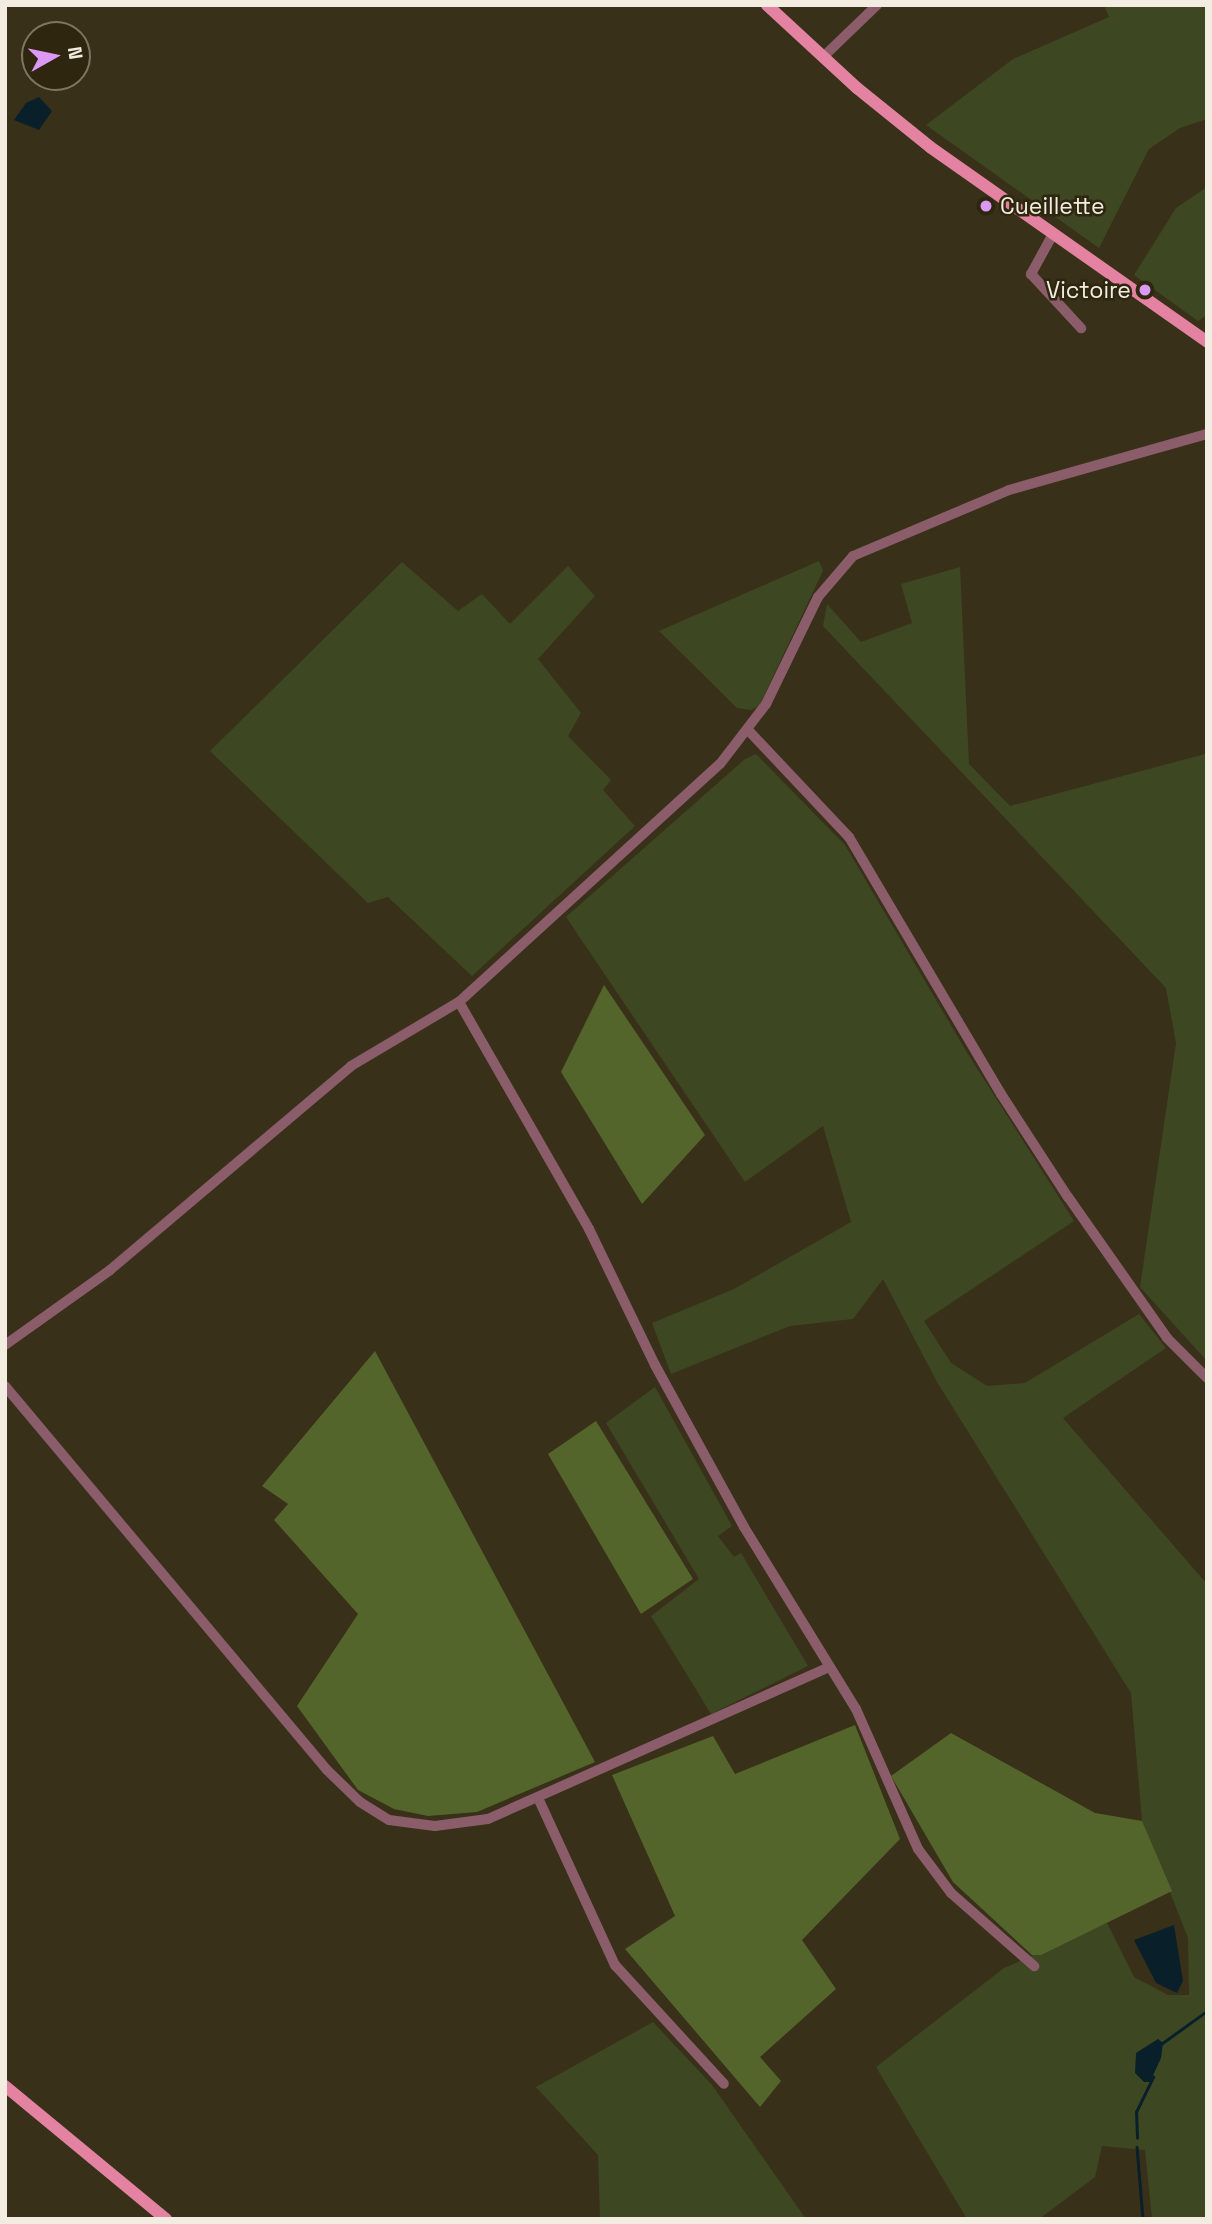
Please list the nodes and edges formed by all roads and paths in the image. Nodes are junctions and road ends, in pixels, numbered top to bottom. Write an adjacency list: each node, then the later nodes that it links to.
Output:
1 (767, 5): 3 (main road)
2 (877, 5): 3 (street)
3 (823, 57): 4 (main road)
4 (1053, 234): 5 (street); 6 (main road)
5 (1081, 328)
6 (1207, 344)
7 (1207, 434): 8 (street)
8 (749, 731): 9 (street); 11 (street)
9 (459, 1002): 10 (street); 13 (street)
10 (5, 1345)
11 (1207, 1378)
12 (5, 1386): 14 (street)
13 (829, 1667): 14 (street); 15 (street)
14 (540, 1800): 16 (street)
15 (1034, 1966)
16 (724, 2084)
17 (5, 2086): 18 (main road)
18 (166, 2219)

